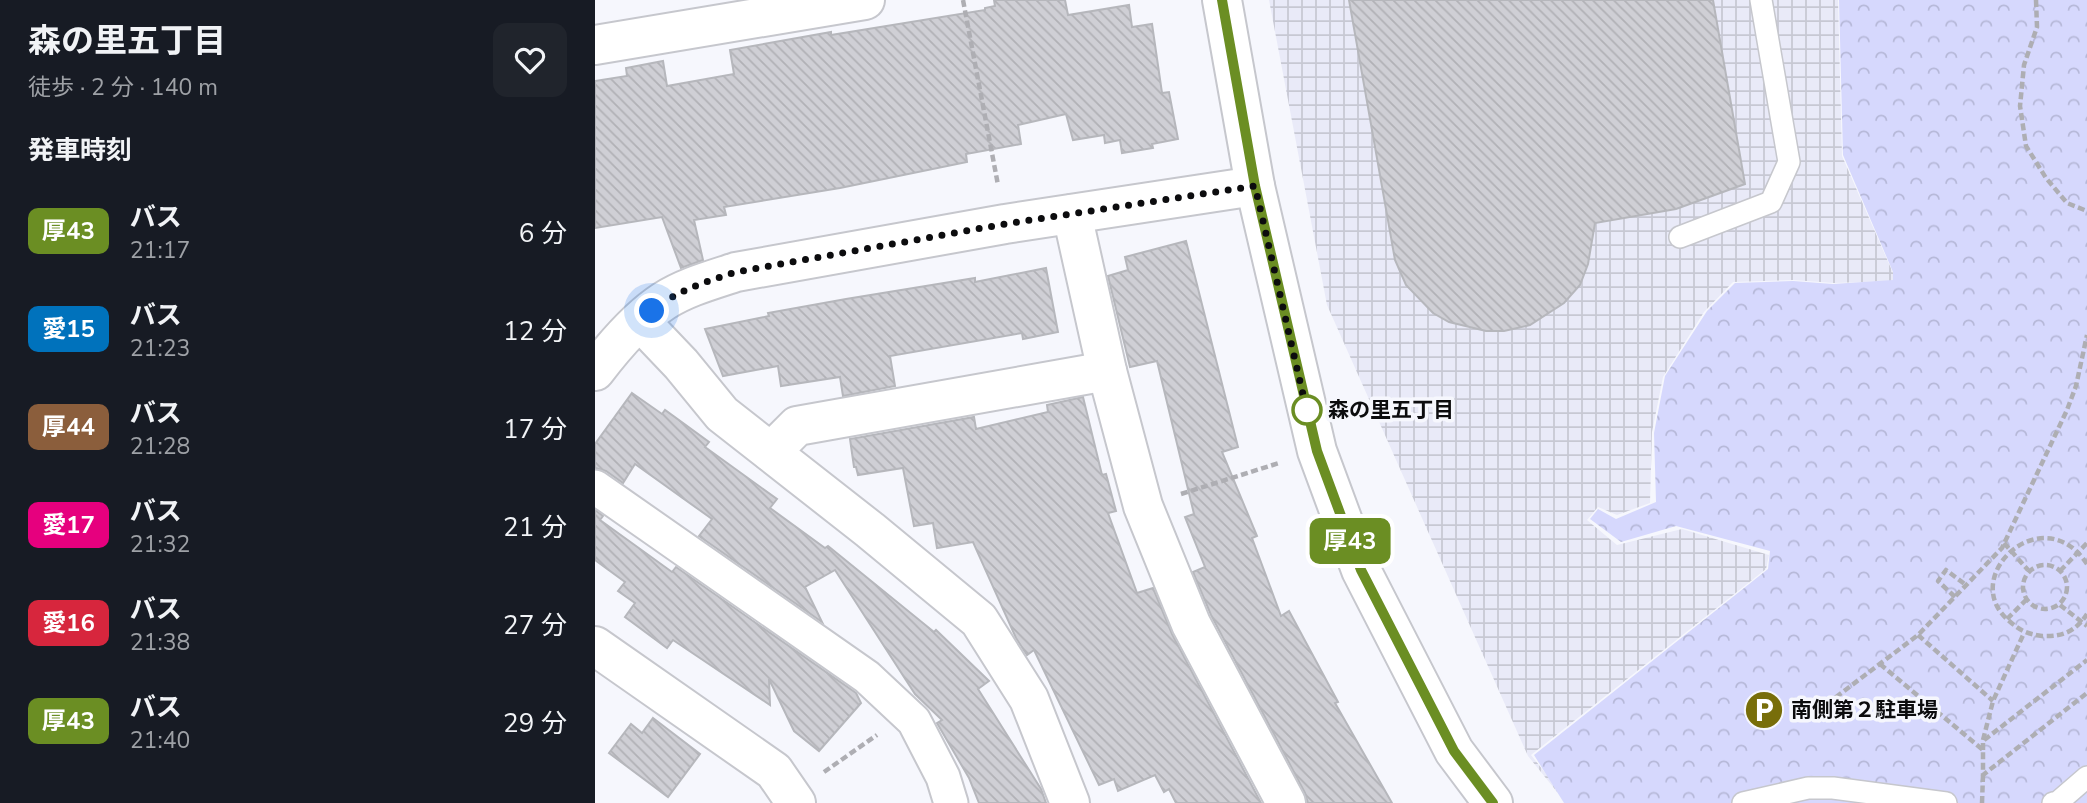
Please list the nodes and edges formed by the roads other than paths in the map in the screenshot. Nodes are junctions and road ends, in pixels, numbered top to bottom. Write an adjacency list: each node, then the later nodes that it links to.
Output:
1 (865, 0): 4 (street)
2 (1222, 0): 5 (street)
3 (1761, 0): 7 (lane)
4 (595, 45)
5 (1255, 186): 6 (street); 19 (street)
6 (1072, 214): 8 (street); 10 (street)
7 (1679, 237)
8 (640, 321): 9 (street); 11 (street)
9 (595, 371)
10 (1107, 371): 11 (street); 18 (street)
11 (771, 452): 17 (street)
12 (595, 487): 16 (street)
13 (595, 646): 15 (street)
14 (2087, 777): 22 (lane)
15 (794, 799)
16 (951, 803)
17 (1070, 803)
18 (1286, 803)
19 (1493, 803)
20 (1742, 803): 21 (lane)
21 (1946, 803)
22 (2053, 803)

